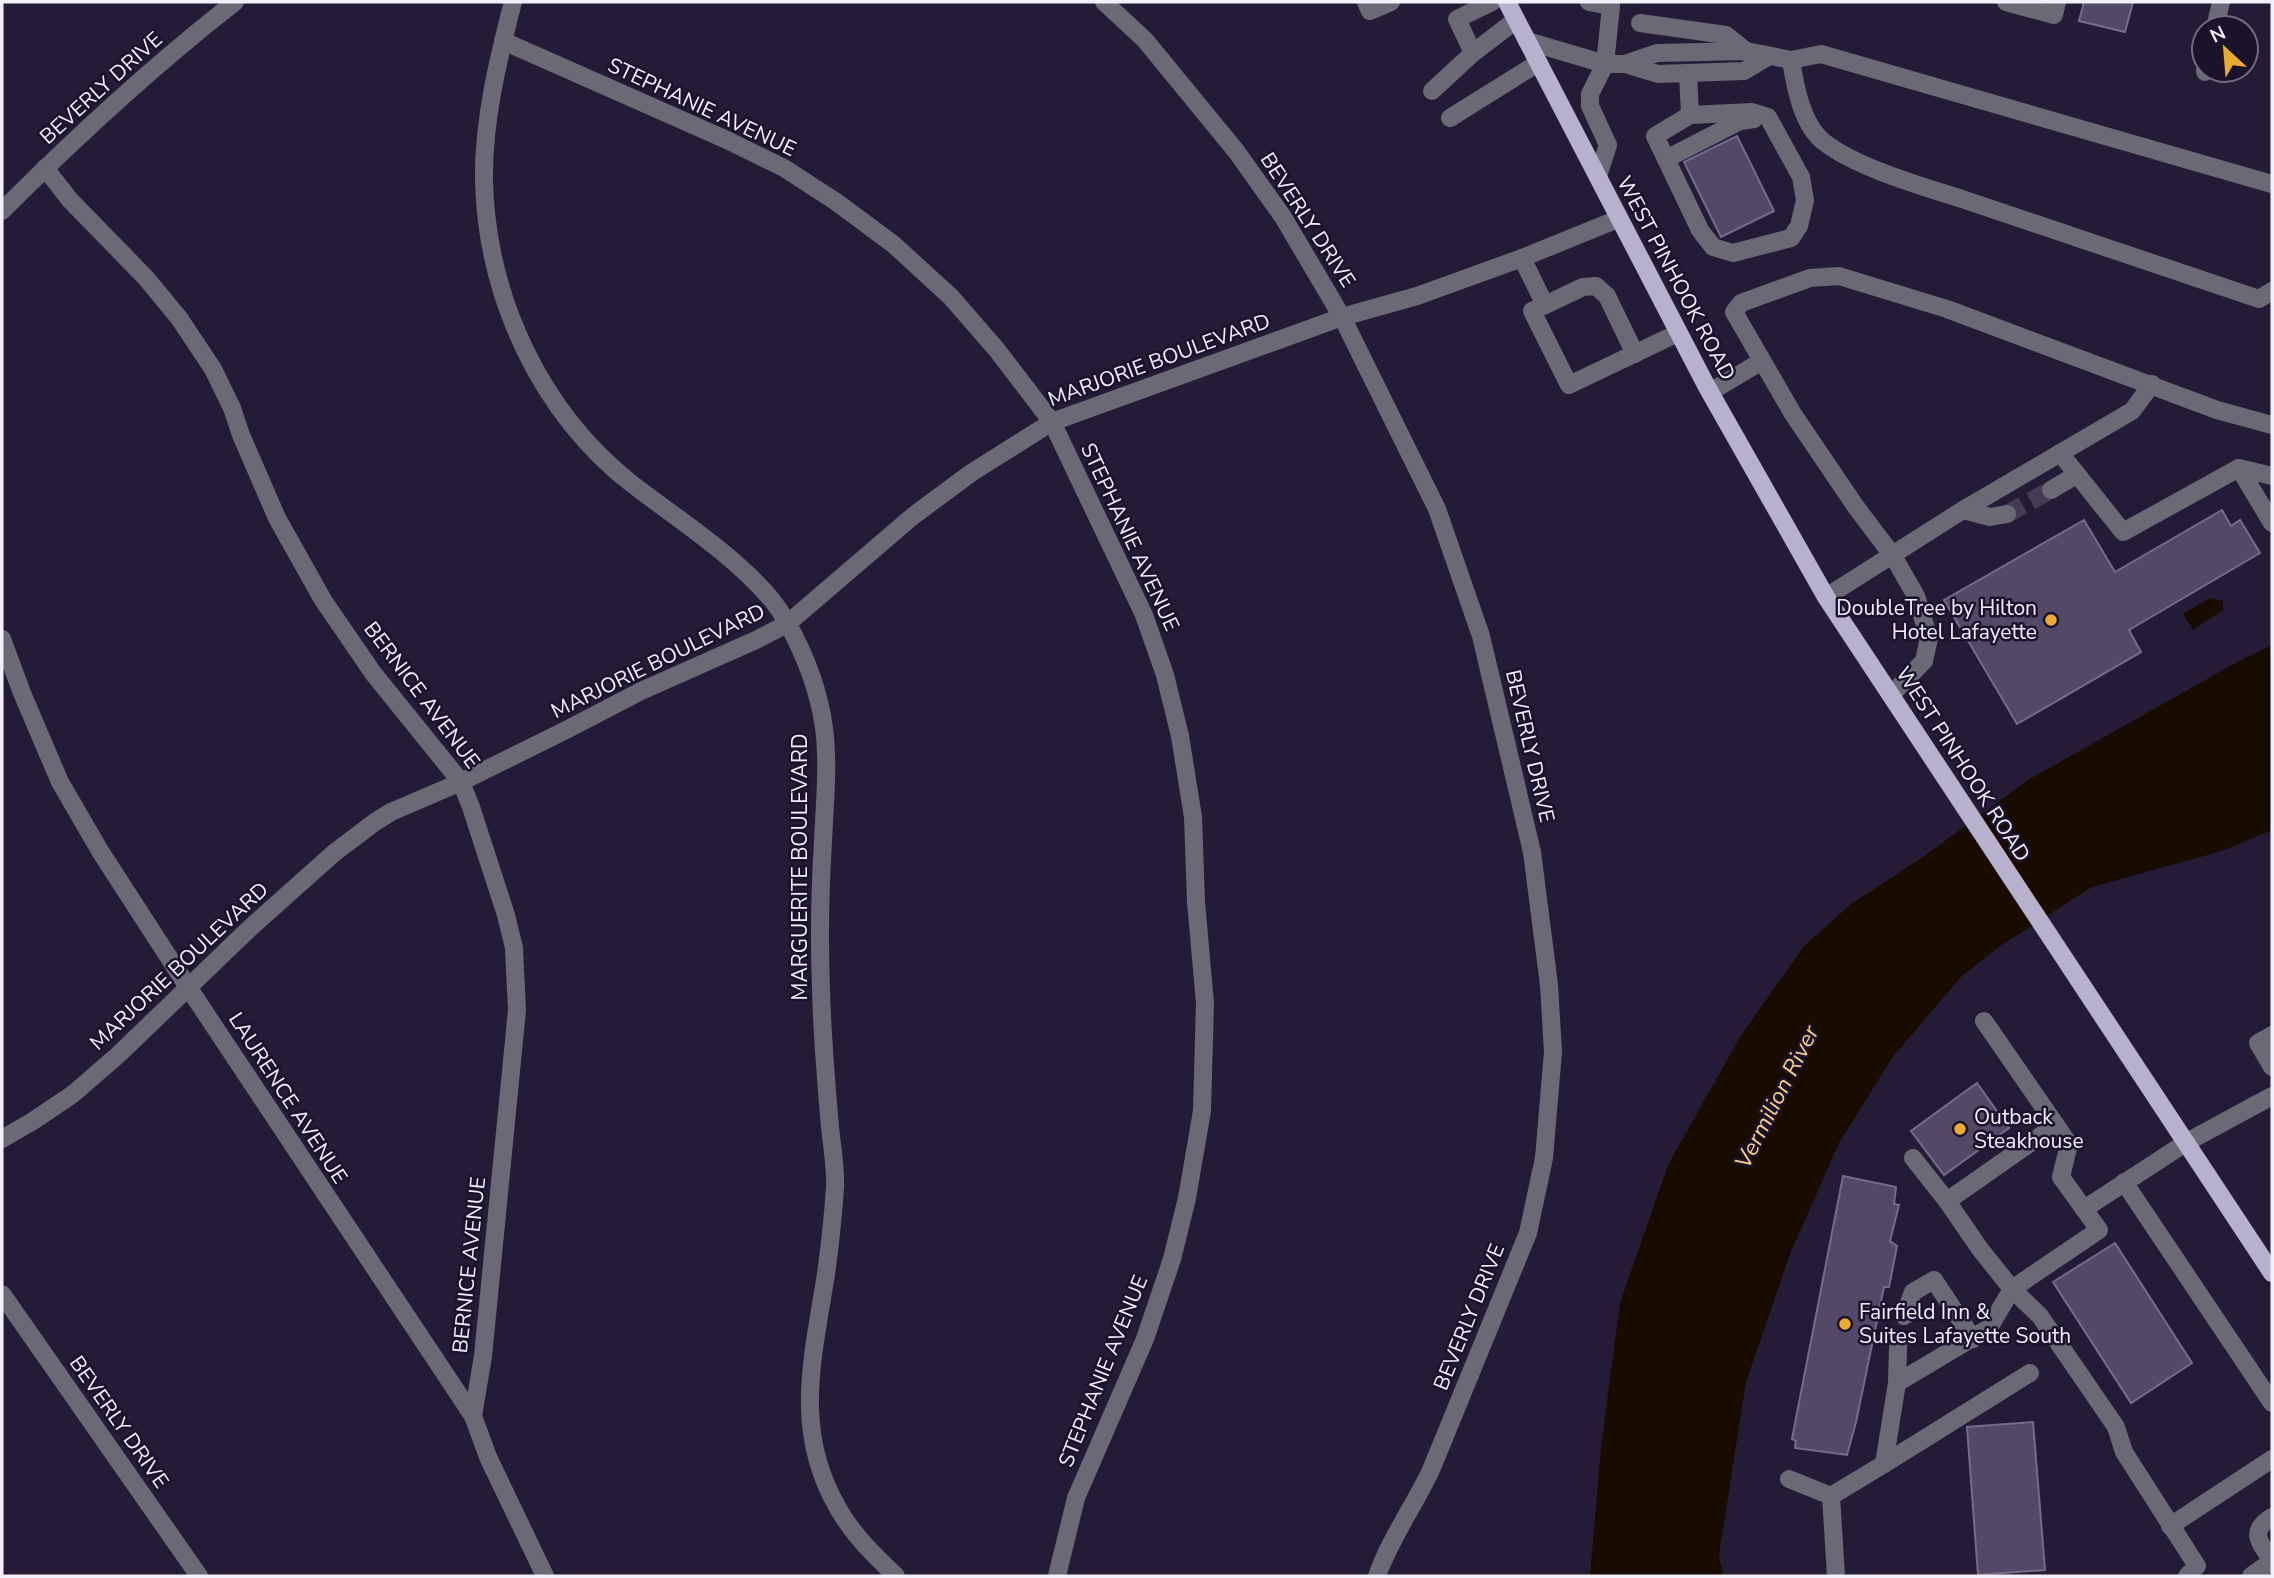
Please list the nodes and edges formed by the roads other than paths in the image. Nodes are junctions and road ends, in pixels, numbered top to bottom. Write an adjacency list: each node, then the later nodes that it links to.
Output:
1 (235, 2): 28 (street, BEVERLY DRIVE)
2 (513, 2): 13 (street, MARGUERITE BOULEVARD)
3 (1104, 2): 36 (street, BEVERLY DRIVE)
4 (1366, 2): 5 (street)
5 (1391, 2)
6 (1492, 2): 16 (street)
7 (1507, 2): 11 (main road, WEST PINHOOK ROAD)
8 (1590, 2): 20 (street)
9 (2057, 2): 10 (street)
10 (2016, 3)
11 (1516, 20): 14 (main road, WEST PINHOOK ROAD); 16 (street)
12 (1640, 23): 15 (street)
13 (503, 41): 42 (street, STEPHANIE AVENUE); 54 (street, MARGUERITE BOULEVARD)
14 (1527, 41): 19 (main road, WEST PINHOOK ROAD); 20 (street)
15 (1746, 51): 17 (street); 21 (street)
16 (1473, 52): 23 (street)
17 (1769, 56): 18 (street); 22 (street)
18 (1791, 60): 30 (street); 34 (street)
19 (1538, 63): 26 (street); 29 (main road, WEST PINHOOK ROAD)
20 (1605, 64): 21 (street); 29 (street)
21 (1625, 64): 22 (street)
22 (1688, 73): 24 (street)
23 (1432, 91)
24 (1690, 116): 25 (street); 27 (street)
25 (1768, 117): 27 (street); 27 (street)
26 (1450, 118)
27 (1666, 159)
28 (45, 168): 31 (street, BEVERLY DRIVE); 57 (street, BERNICE AVENUE)
29 (1598, 176): 32 (main road, WEST PINHOOK ROAD)
30 (2272, 184)
31 (2, 211)
32 (1618, 219): 33 (street, MARJORIE BOULEVARD); 37 (main road, WEST PINHOOK ROAD)
33 (1522, 258): 35 (street); 36 (street, MARJORIE BOULEVARD)
34 (2272, 291)
35 (1545, 305): 38 (street); 38 (street)
36 (1342, 317): 42 (street, MARJORIE BOULEVARD); 92 (street, BEVERLY DRIVE)
37 (1678, 333): 38 (street); 41 (main road, WEST PINHOOK ROAD)
38 (1635, 355)
39 (1762, 361): 40 (street); 41 (street); 52 (street)
40 (2152, 384): 43 (street); 44 (street)
41 (1710, 392): 53 (main road, WEST PINHOOK ROAD)
42 (1052, 422): 54 (street, MARJORIE BOULEVARD); 91 (street, STEPHANIE AVENUE)
43 (2272, 425)
44 (2060, 453): 46 (street); 49 (street)
45 (2239, 468): 46 (street); 47 (street); 51 (street)
46 (2076, 475): 48 (street)
47 (2272, 476)
48 (2051, 489)
49 (1964, 510): 50 (street); 52 (street)
50 (2007, 514)
51 (2272, 523)
52 (1893, 556): 53 (street); 56 (street)
53 (1826, 597): 56 (main road, WEST PINHOOK ROAD)
54 (787, 624): 57 (street, MARJORIE BOULEVARD); 90 (street, MARGUERITE BOULEVARD)
55 (2, 639): 58 (street, LAURENCE AVENUE)
56 (1891, 695): 65 (main road, WEST PINHOOK ROAD)
57 (461, 782): 58 (street, MARJORIE BOULEVARD); 79 (street, BERNICE AVENUE)
58 (188, 988): 64 (street, MARJORIE BOULEVARD); 79 (street, LAURENCE AVENUE)
59 (1984, 1021): 63 (street)
60 (2272, 1035): 61 (street)
61 (2272, 1068)
62 (2272, 1096): 65 (street)
63 (2056, 1125): 68 (street); 69 (street)
64 (2, 1139)
65 (2187, 1142): 67 (street); 70 (main road, WEST PINHOOK ROAD)
66 (1913, 1158): 68 (street)
67 (2124, 1182): 69 (street); 78 (street)
68 (1947, 1202): 71 (street)
69 (2084, 1209): 71 (street)
70 (2272, 1273)
71 (2012, 1289): 74 (street); 85 (street)
72 (2, 1294): 88 (street, BEVERLY DRIVE)
73 (1904, 1317): 74 (street)
74 (1973, 1339): 77 (street)
75 (1898, 1348): 77 (street)
76 (2030, 1373): 81 (street)
77 (1896, 1383): 81 (street)
78 (2272, 1403)
79 (473, 1416): 89 (street, LAURENCE AVENUE)
80 (2272, 1459): 85 (street)
81 (1884, 1464): 83 (street)
82 (1789, 1479): 83 (street)
83 (1831, 1496): 93 (street)
84 (2272, 1517): 86 (street)
85 (2170, 1525): 87 (street)
86 (2272, 1561): 94 (street)
87 (2198, 1573)
88 (199, 1576)
89 (545, 1576)
90 (896, 1576)
91 (1057, 1576)
92 (1377, 1576)
93 (1836, 1576)
94 (2251, 1576)

